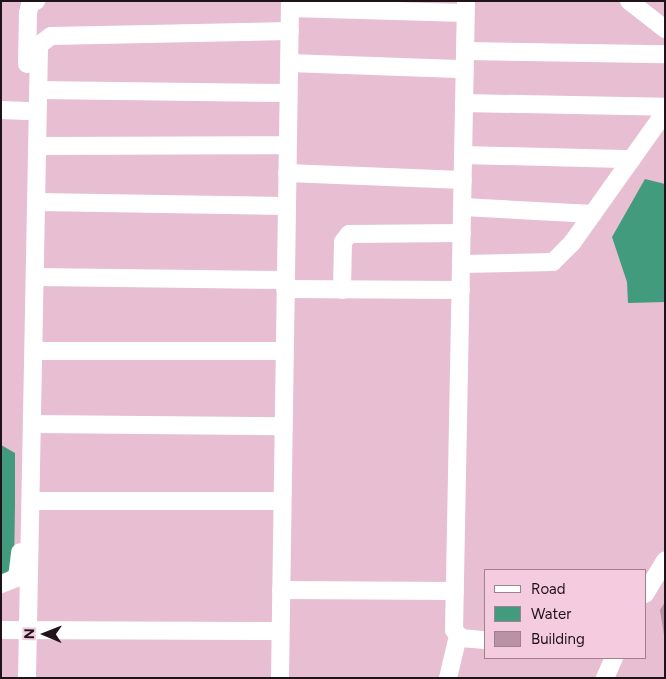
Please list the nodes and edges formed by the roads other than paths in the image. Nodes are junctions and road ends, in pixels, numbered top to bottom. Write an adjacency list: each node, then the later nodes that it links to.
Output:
1 (36, 1): 15 (street)
2 (629, 1): 5 (street)
3 (290, 5): 4 (street); 6 (street)
4 (465, 7): 8 (street)
5 (665, 29)
6 (290, 31): 9 (street); 10 (street)
7 (665, 54): 8 (street)
8 (465, 60): 9 (street); 12 (street)
9 (289, 64): 11 (street)
10 (38, 90): 11 (street); 18 (street)
11 (288, 93): 17 (street)
12 (464, 104): 13 (street); 19 (street)
13 (665, 106)
14 (1, 110): 15 (street)
15 (27, 110): 40 (street)
16 (665, 112): 20 (street)
17 (287, 145): 18 (street); 21 (street)
18 (38, 146): 23 (street)
19 (464, 155): 20 (street); 22 (street)
20 (632, 159): 26 (street)
21 (287, 172): 22 (street); 24 (street)
22 (463, 180): 25 (street)
23 (37, 202): 24 (street); 29 (street)
24 (286, 206): 30 (street)
25 (463, 207): 26 (street); 27 (street)
26 (593, 214): 28 (street)
27 (462, 233): 28 (street); 31 (street)
28 (462, 264): 32 (street)
29 (36, 277): 30 (street); 33 (street)
30 (285, 285): 31 (street); 34 (street)
31 (342, 290): 32 (street)
32 (461, 290): 42 (street)
33 (34, 351): 34 (street); 35 (street)
34 (284, 351): 36 (street)
35 (33, 424): 36 (street); 37 (street)
36 (282, 426): 38 (street)
37 (32, 501): 38 (street); 44 (street)
38 (281, 501): 41 (street)
39 (665, 561): 43 (street)
40 (1, 584)
41 (281, 590): 42 (street); 46 (street)
42 (455, 591): 47 (street)
43 (646, 592)
44 (29, 629): 45 (street); 46 (street); 50 (street)
45 (1, 630)
46 (280, 631): 51 (street)
47 (458, 636): 48 (street); 52 (street)
48 (483, 640)
49 (614, 659): 53 (street)
50 (27, 678)
51 (280, 678)
52 (448, 678)
53 (605, 678)

